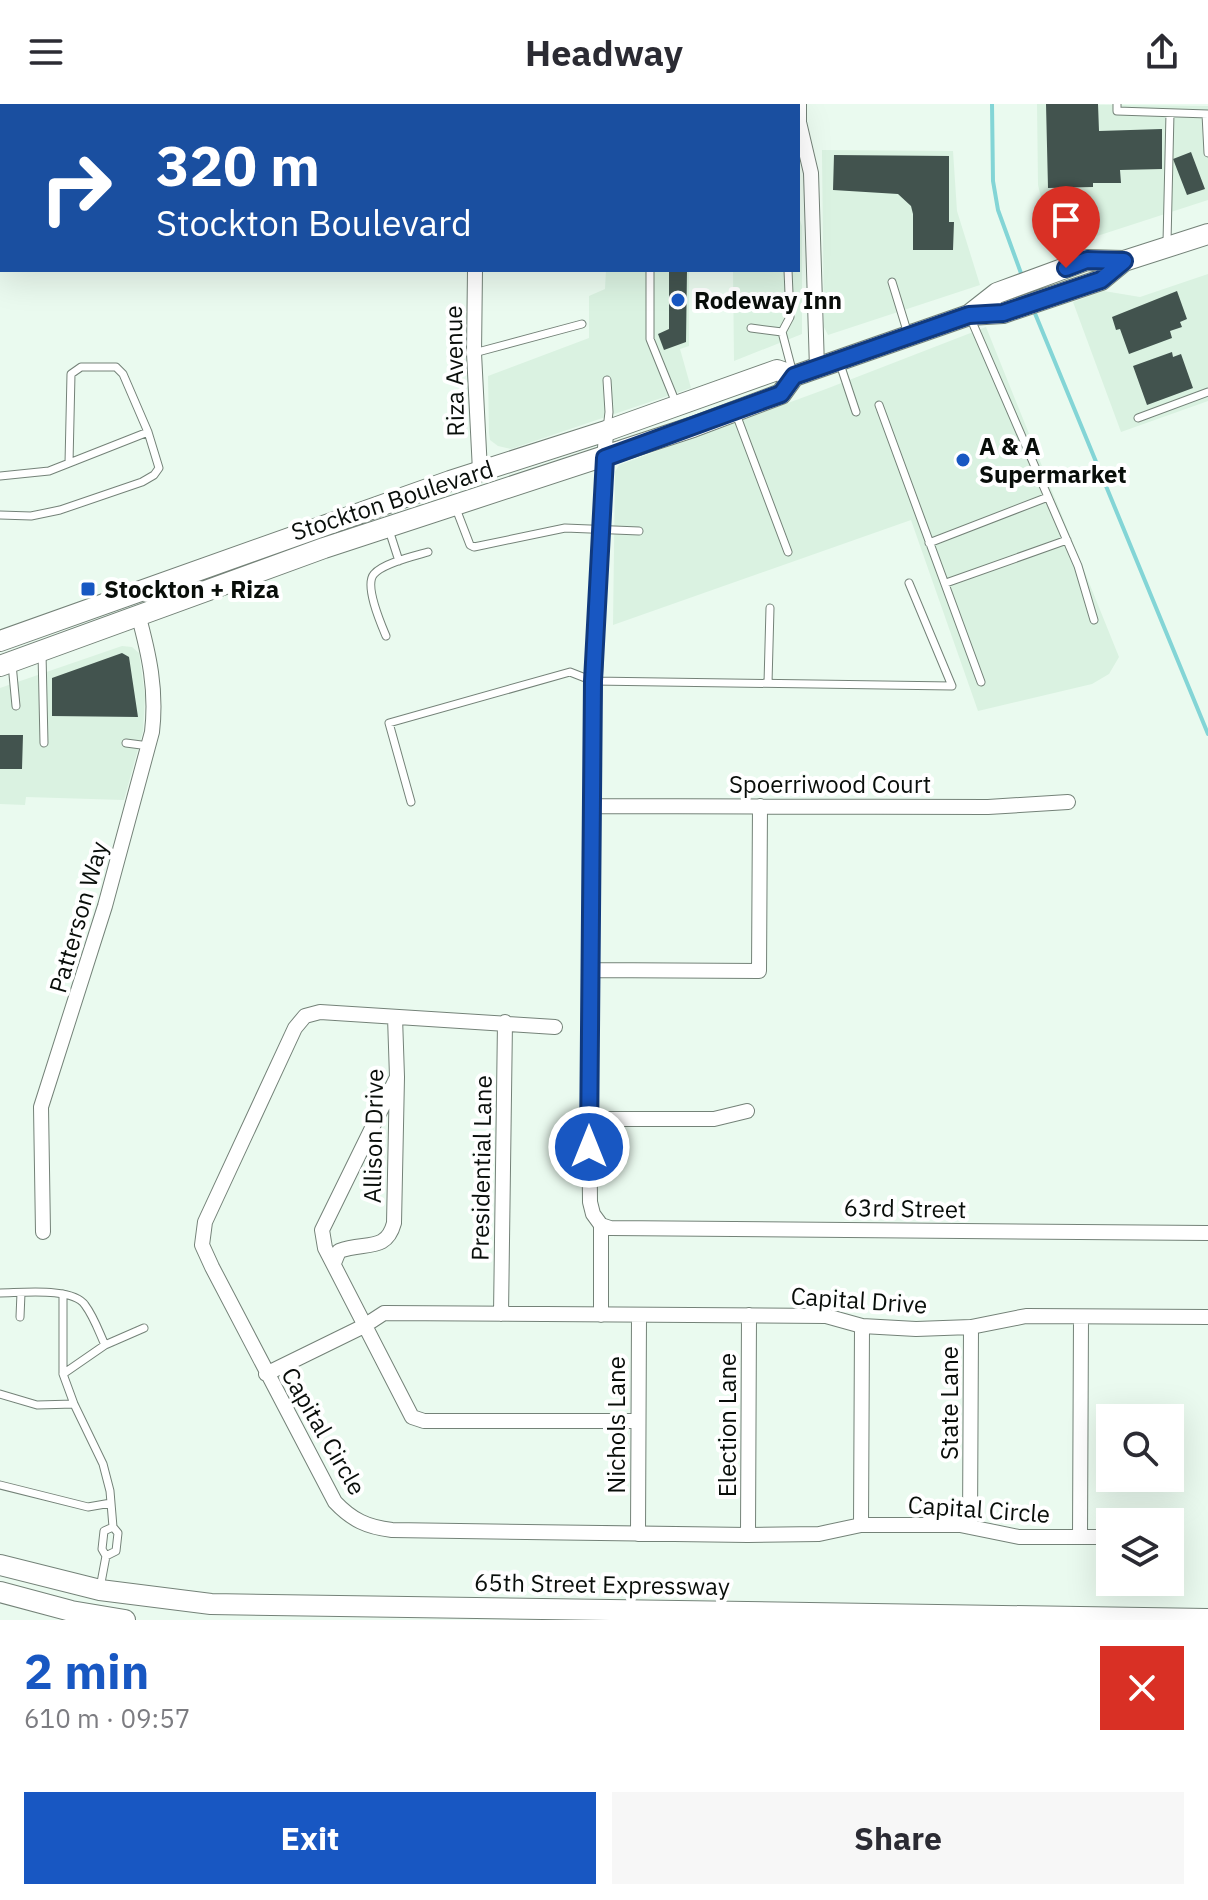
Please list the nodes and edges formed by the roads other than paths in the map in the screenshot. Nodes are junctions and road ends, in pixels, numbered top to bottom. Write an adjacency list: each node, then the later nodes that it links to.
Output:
1 (1117, 104): 2 (lane)
2 (1170, 113): 3 (lane); 7 (lane)
3 (1207, 114): 5 (lane)
4 (800, 130): 21 (street)
5 (1208, 153)
6 (1208, 234): 7 (main road, Stockton Boulevard)
7 (1167, 246): 8 (main road, Stockton Boulevard)
8 (1124, 261): 13 (main road, Stockton Boulevard); 13 (main road, Stockton Boulevard)
9 (475, 272): 19 (street, Riza Avenue)
10 (650, 272): 25 (lane)
11 (788, 272): 17 (lane)
12 (892, 282): 18 (lane)
13 (1000, 303): 14 (main road, Stockton Boulevard)
14 (969, 315): 18 (main road, Stockton Boulevard); 37 (lane)
15 (582, 324): 19 (lane)
16 (751, 328): 17 (lane)
17 (782, 332): 22 (lane)
18 (909, 336): 20 (main road, Stockton Boulevard)
19 (474, 353): 34 (street, Riza Avenue)
20 (839, 361): 21 (main road, Stockton Boulevard); 28 (lane)
21 (817, 368): 22 (main road, Stockton Boulevard)
22 (794, 376): 25 (main road, Stockton Boulevard); 27 (main road, Stockton Boulevard)
23 (607, 380): 30 (lane)
24 (1208, 392): 29 (lane)
25 (677, 405): 30 (main road, Stockton Boulevard)
26 (879, 405): 44 (lane)
27 (735, 412): 32 (main road, Stockton Boulevard); 46 (lane)
28 (856, 412)
29 (1138, 418)
30 (606, 431): 32 (street); 34 (main road, Stockton Boulevard)
31 (148, 432): 33 (lane); 33 (lane); 39 (lane)
32 (605, 458): 36 (main road, Stockton Boulevard); 41 (street)
33 (69, 463): 35 (lane)
34 (480, 471): 36 (main road); 47 (main road, Stockton Boulevard)
35 (0, 476)
36 (490, 494): 38 (main road, Stockton Boulevard)
37 (1048, 497): 43 (lane); 44 (lane)
38 (455, 506): 40 (main road, Stockton Boulevard); 41 (lane)
39 (0, 515)
40 (388, 528): 48 (lane); 52 (main road, Stockton Boulevard)
41 (602, 531): 42 (lane); 58 (street)
42 (639, 531)
43 (1067, 540): 50 (lane); 53 (lane)
44 (929, 543): 50 (lane)
45 (428, 552): 48 (lane)
46 (788, 552)
47 (248, 555): 52 (main road); 55 (main road, Stockton Boulevard)
48 (399, 561): 54 (lane)
49 (909, 583): 60 (lane)
50 (946, 583): 59 (lane)
51 (770, 608): 60 (lane)
52 (138, 614): 56 (main road, Stockton Boulevard); 64 (street, Patterson Way)
53 (1094, 620)
54 (386, 636)
55 (0, 641)
56 (42, 651): 57 (main road, Stockton Boulevard); 62 (lane)
57 (6, 664): 61 (lane)
58 (593, 681): 60 (lane); 65 (lane); 67 (street)
59 (981, 682)
60 (768, 683)
61 (16, 706)
62 (44, 743)
63 (126, 743): 64 (lane)
64 (149, 746): 77 (street, Patterson Way)
65 (411, 802)
66 (1068, 802): 68 (street, Spoerriwood Court)
67 (592, 806): 68 (street, Spoerriwood Court); 69 (street)
68 (760, 806): 69 (street)
69 (590, 970): 75 (street)
70 (395, 1017): 71 (street, Capital Circle); 73 (street, Allison Drive); 96 (street, Capital Circle)
71 (505, 1022): 72 (street, Capital Circle); 83 (street, Presidential Lane)
72 (555, 1027)
73 (397, 1077): 79 (street); 79 (street, Allison Drive)
74 (747, 1111): 75 (street)
75 (589, 1119): 76 (street)
76 (601, 1225): 78 (street, 63rd Street); 84 (street)
77 (43, 1232)
78 (1208, 1233)
79 (334, 1263): 90 (street)
80 (0, 1293): 81 (lane)
81 (21, 1293): 82 (lane); 87 (lane)
82 (63, 1294): 94 (lane); 95 (lane)
83 (501, 1314): 84 (street, Capital Drive); 90 (street, Capital Drive)
84 (601, 1315): 86 (street, Capital Drive)
85 (749, 1315): 86 (street, Capital Drive); 91 (street, Capital Drive); 106 (street, Election Lane)
86 (639, 1316): 99 (street, Nichols Lane)
87 (20, 1317)
88 (1081, 1317): 89 (street, Capital Drive); 92 (street, Capital Drive); 107 (street, Capital Circle)
89 (1208, 1317)
90 (364, 1326): 96 (street, Capital Drive); 99 (street)
91 (862, 1326): 92 (street, Capital Drive); 102 (street)
92 (971, 1327): 104 (street, State Lane)
93 (144, 1328): 94 (lane)
94 (105, 1345): 95 (lane)
95 (63, 1374): 98 (lane)
96 (266, 1374): 105 (street, Capital Circle)
97 (0, 1394): 98 (lane)
98 (74, 1404): 101 (lane)
99 (638, 1421): 105 (street, Nichols Lane)
100 (0, 1485): 101 (lane)
101 (111, 1503): 103 (lane)
102 (861, 1525): 104 (street, Capital Circle); 106 (street, Capital Circle)
103 (113, 1527): 109 (lane); 109 (lane)
104 (970, 1527): 107 (street, Capital Circle)
105 (638, 1534): 106 (street, Capital Circle)
106 (748, 1535)
107 (1080, 1537): 108 (street, Capital Circle)
108 (1096, 1537)
109 (106, 1556): 111 (lane)
110 (0, 1565): 111 (main road, 65th Street Expressway)
111 (100, 1590): 113 (main road, 65th Street Expressway)
112 (0, 1592): 114 (main road)
113 (1208, 1619)
114 (125, 1620)

